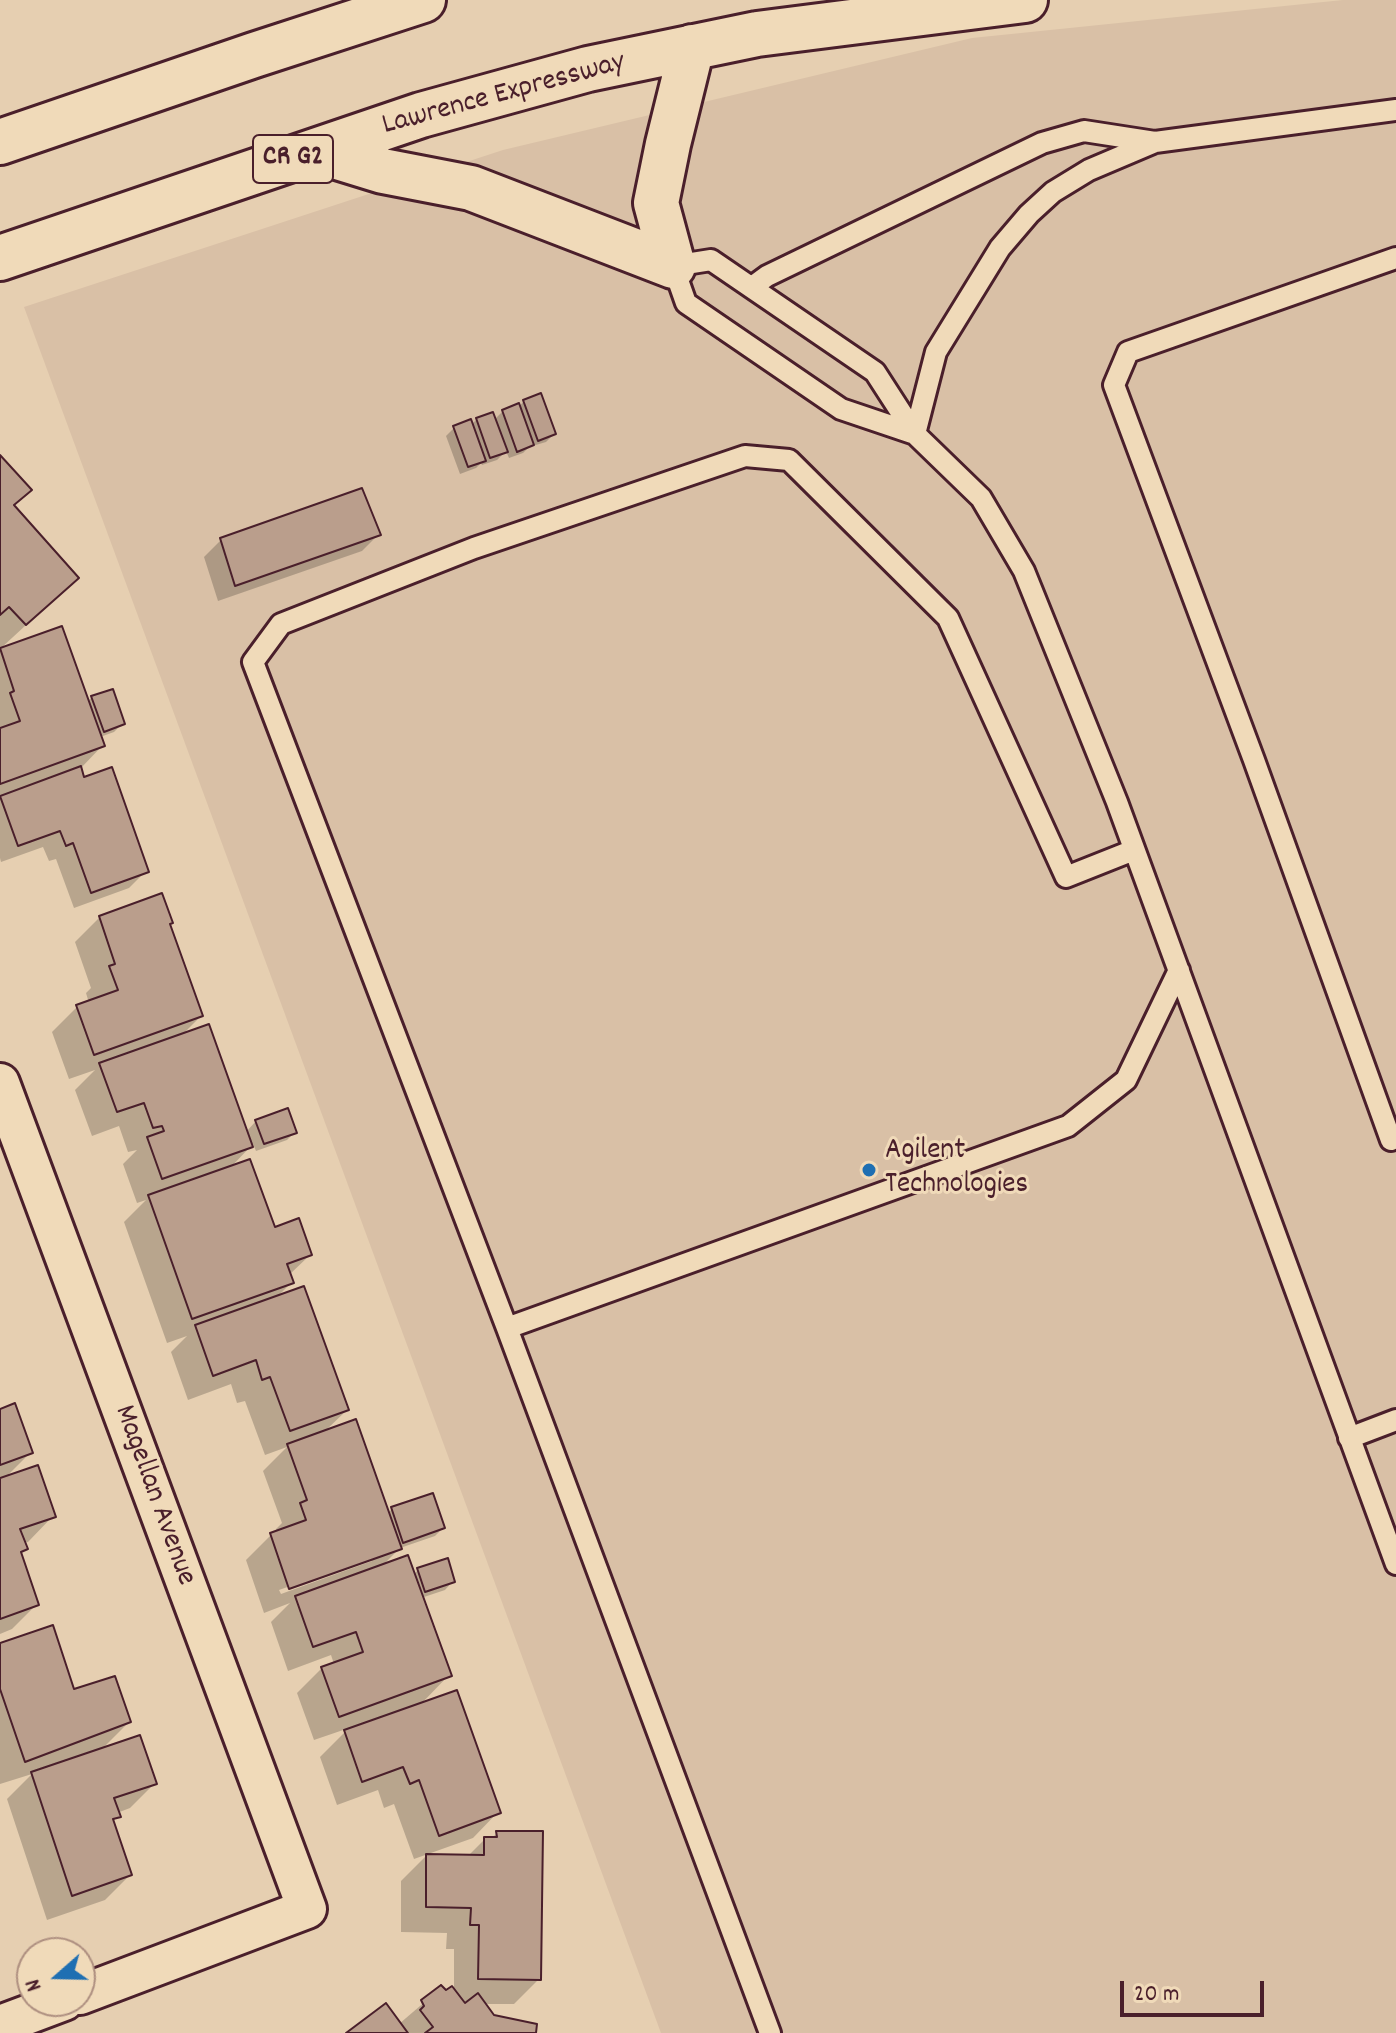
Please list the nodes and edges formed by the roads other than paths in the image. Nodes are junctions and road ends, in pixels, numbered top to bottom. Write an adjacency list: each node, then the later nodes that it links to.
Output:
1 (423, 0): 5 (highway)
2 (1025, 0): 3 (highway, Lawrence Expressway / CR G2)
3 (692, 47): 7 (highway, Lawrence Expressway / CR G2); 10 (highway)
4 (1396, 110): 6 (lane)
5 (0, 142)
6 (1155, 142): 11 (lane); 12 (lane)
7 (318, 151): 8 (highway, Lawrence Expressway / CR G2); 10 (highway)
8 (0, 258)
9 (1396, 258): 16 (lane)
10 (673, 266): 11 (lane); 12 (lane)
11 (752, 287): 12 (lane)
12 (915, 434): 13 (lane)
13 (1134, 850): 14 (lane); 17 (lane)
14 (1179, 970): 17 (lane); 19 (lane)
15 (0, 1083): 21 (street, Magellan Avenue)
16 (1394, 1144)
17 (507, 1328): 24 (lane)
18 (1396, 1420): 19 (lane)
19 (1349, 1438): 20 (lane)
20 (1396, 1564)
21 (96, 1989)
22 (21, 2017): 23 (street)
23 (0, 2025)
24 (770, 2033)

